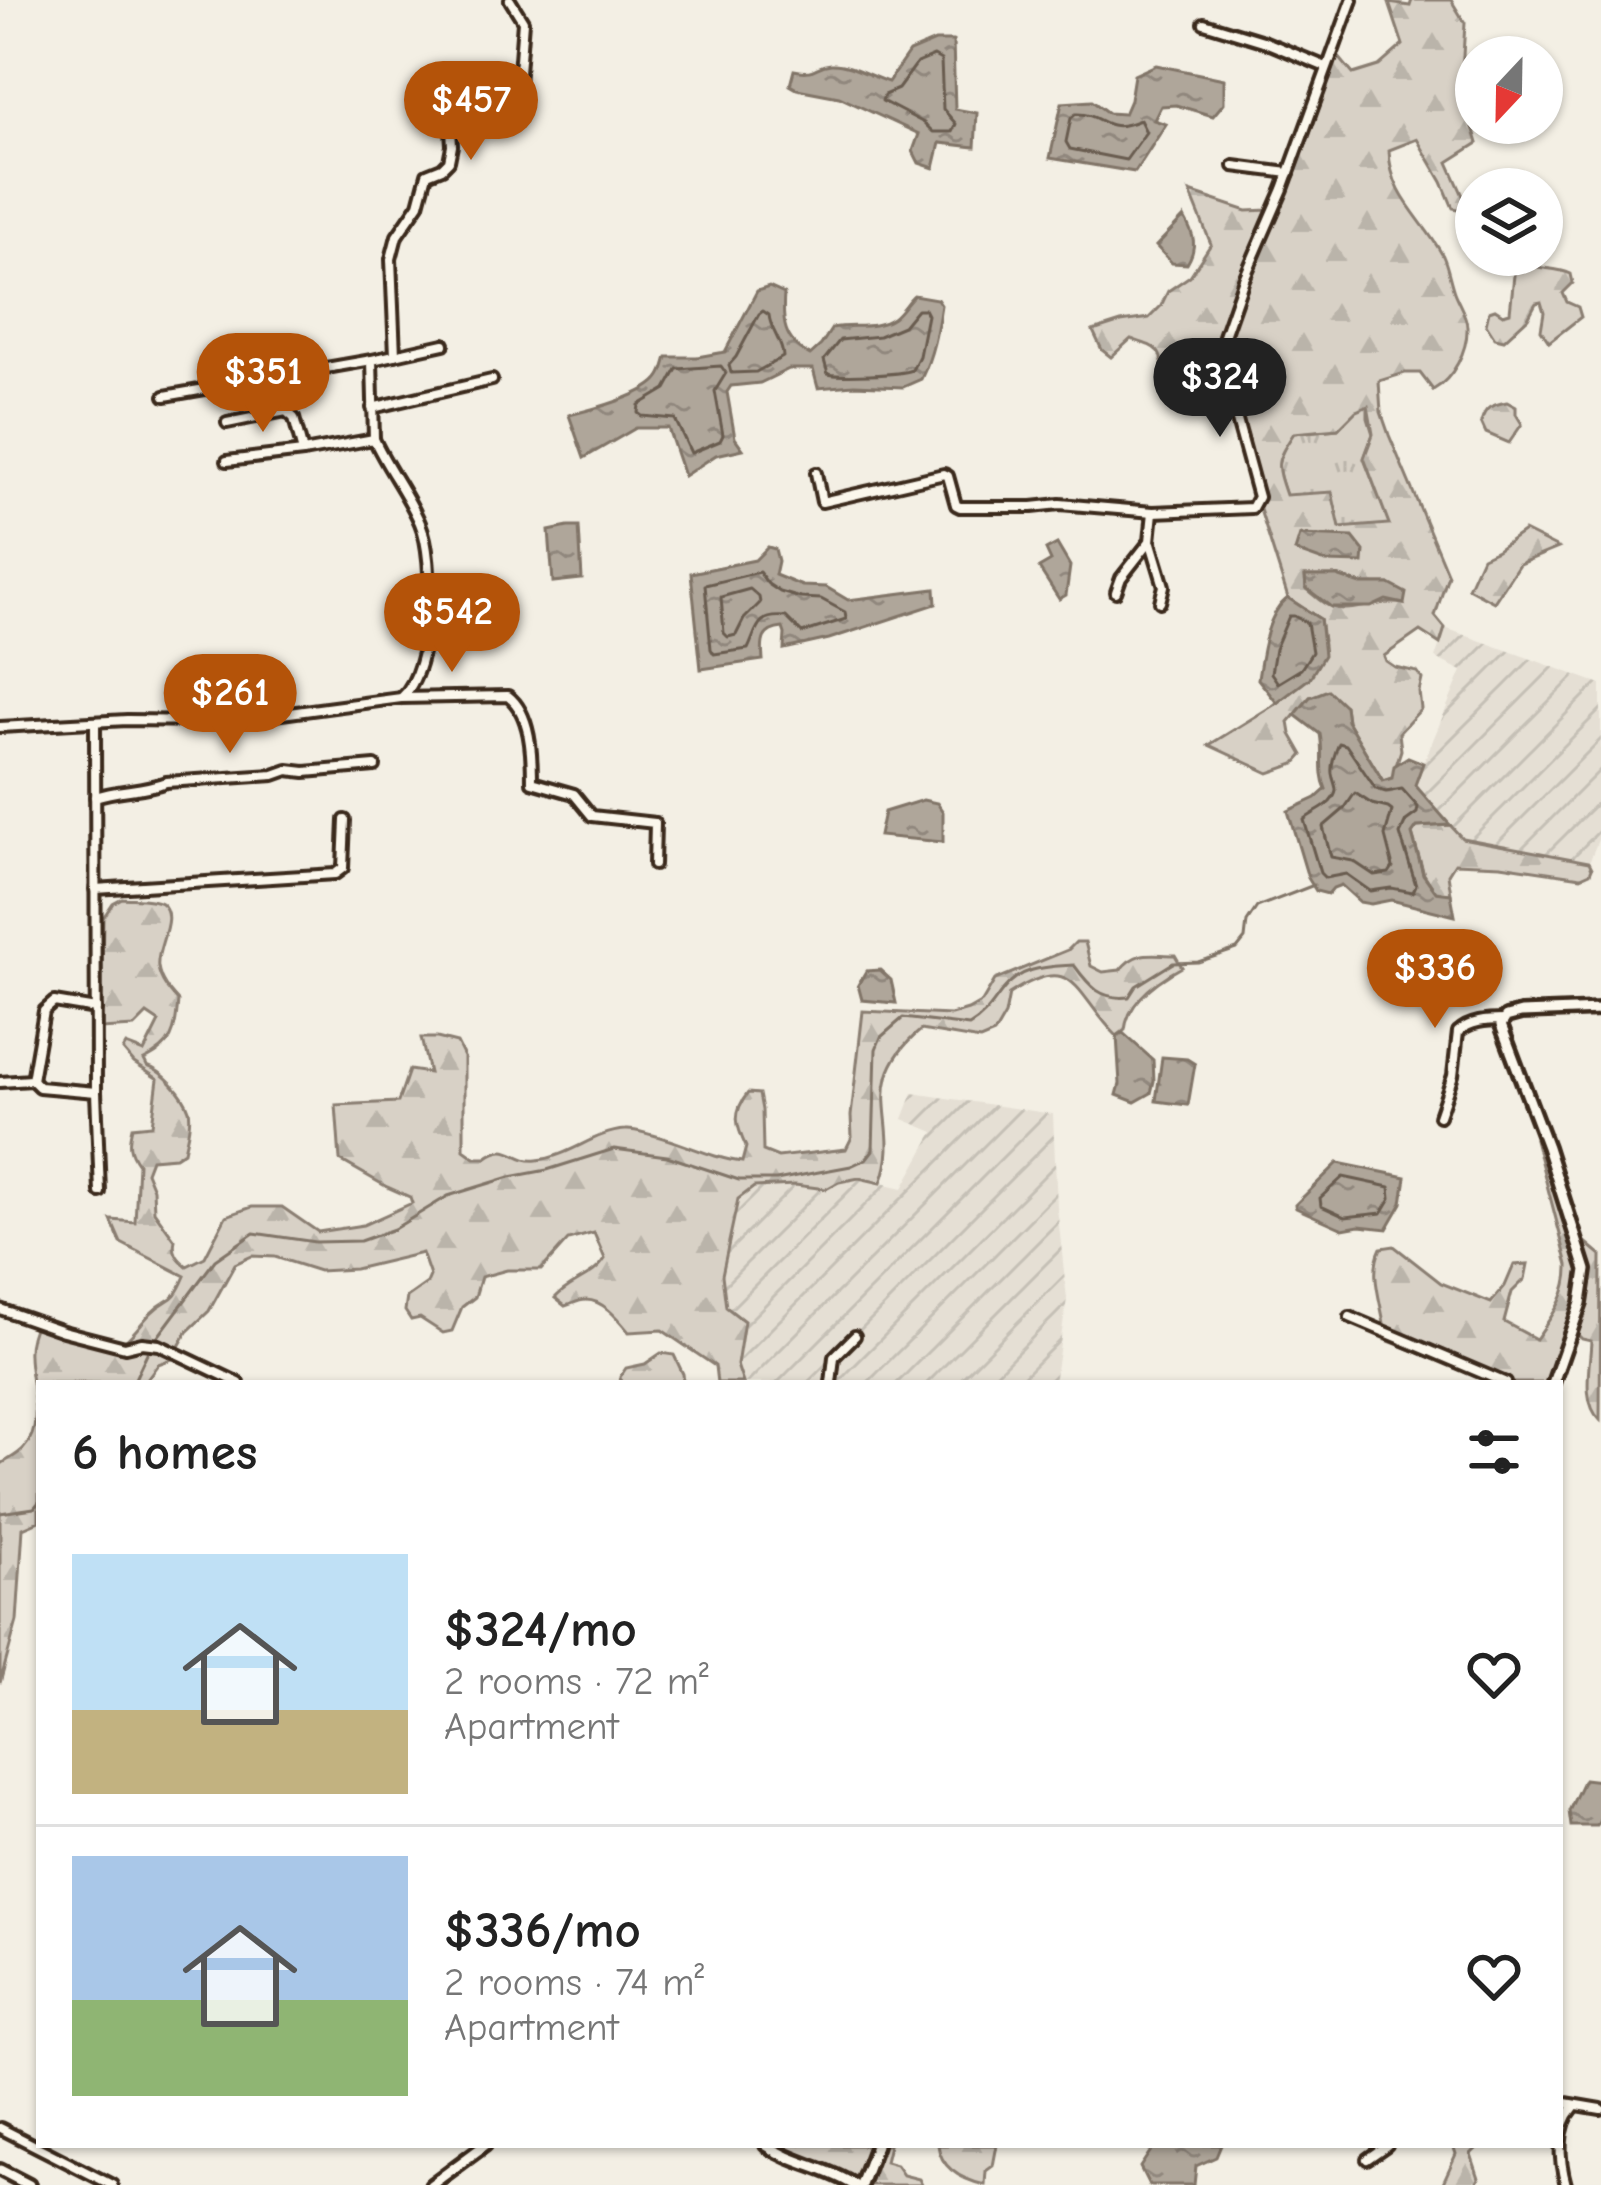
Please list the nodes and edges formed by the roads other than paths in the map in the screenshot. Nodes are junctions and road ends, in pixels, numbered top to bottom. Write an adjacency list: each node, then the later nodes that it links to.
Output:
1 (510, 0): 8 (street)
2 (1352, 0): 4 (street)
3 (1204, 23): 4 (street)
4 (1326, 68): 6 (street)
5 (1234, 166): 6 (street)
6 (1289, 172): 18 (street)
7 (444, 344): 8 (street)
8 (395, 356): 9 (street)
9 (372, 360): 11 (street); 12 (street)
10 (492, 380): 12 (street)
11 (166, 396)
12 (372, 408): 14 (street)
13 (227, 423): 15 (street)
14 (374, 439): 15 (street); 22 (street)
15 (303, 452): 16 (street)
16 (227, 461)
17 (816, 473): 18 (street)
18 (1153, 512): 19 (street)
19 (1150, 542): 20 (street); 21 (street)
20 (1116, 592)
21 (1160, 602)
22 (401, 698): 23 (street); 28 (street)
23 (95, 722): 24 (street); 26 (street)
24 (0, 727)
25 (375, 766): 26 (street)
26 (95, 796): 29 (street)
27 (345, 820): 29 (street)
28 (654, 865)
29 (95, 889): 30 (street)
30 (96, 1009): 33 (street); 35 (street)
31 (1601, 1010): 32 (street)
32 (1503, 1020): 36 (street); 44 (street)
33 (32, 1080): 34 (street); 35 (street)
34 (0, 1082)
35 (97, 1092): 37 (street)
36 (1439, 1117)
37 (100, 1192)
38 (0, 1310): 41 (street)
39 (1350, 1317): 43 (street)
40 (854, 1336): 42 (street)
41 (233, 1380)
42 (831, 1380)
43 (1499, 1380)
44 (1554, 1380)
45 (1563, 2103): 46 (street)
46 (1574, 2107): 47 (street); 48 (street)
47 (1601, 2109)
48 (1563, 2125)
49 (0, 2128): 50 (street)
50 (36, 2148)
51 (36, 2148): 59 (street)
52 (480, 2148): 62 (street)
53 (771, 2148): 63 (street)
54 (875, 2148): 63 (street)
55 (1383, 2148): 57 (street)
56 (1562, 2148): 64 (street)
57 (1367, 2159)
58 (0, 2170): 60 (street)
59 (96, 2181): 61 (street)
60 (29, 2185)
61 (112, 2185)
62 (431, 2185)
63 (858, 2185)
64 (1567, 2185)

